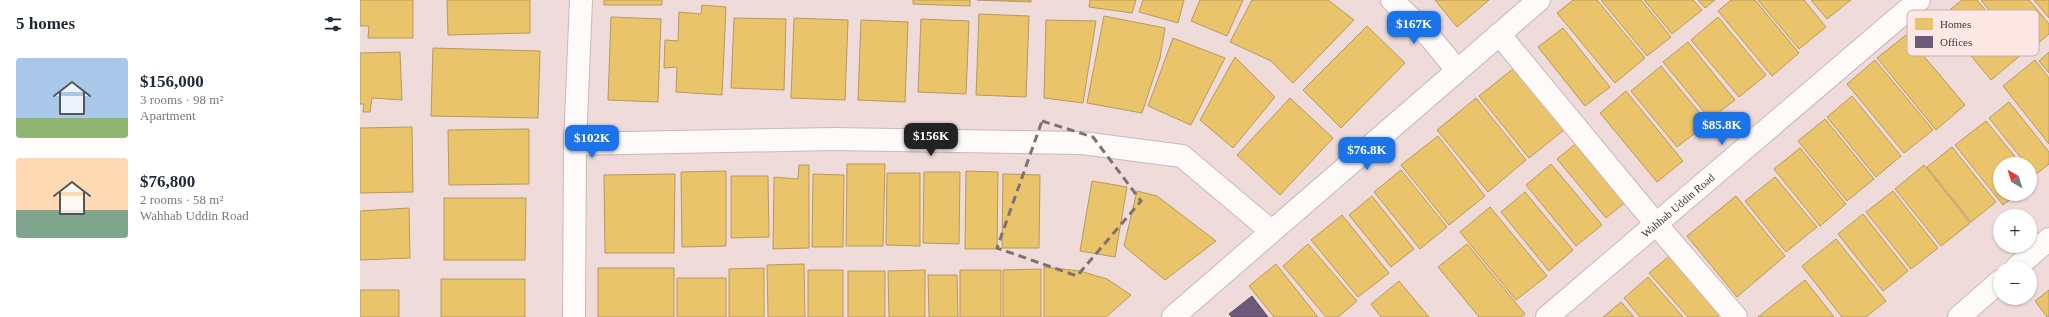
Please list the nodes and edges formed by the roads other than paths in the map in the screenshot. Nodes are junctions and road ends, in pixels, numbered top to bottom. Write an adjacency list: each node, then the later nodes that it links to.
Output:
1 (581, 0): 9 (street)
2 (1392, 0): 8 (street)
3 (1539, 0): 7 (street)
4 (1919, 0): 5 (street, Wahhab Uddin Road)
5 (1907, 10)
6 (1907, 10): 10 (street, Wahhab Uddin Road)
7 (1499, 34): 8 (street); 10 (street)
8 (1457, 70): 11 (street)
9 (575, 144): 11 (street); 15 (street)
10 (1656, 224): 17 (street, Wahhab Uddin Road); 18 (street)
11 (1272, 231): 16 (street)
12 (2049, 239): 13 (street)
13 (2024, 261)
14 (1993, 287): 19 (street)
15 (574, 317)
16 (1172, 317)
17 (1547, 317)
18 (1736, 317)
19 (1959, 317)

